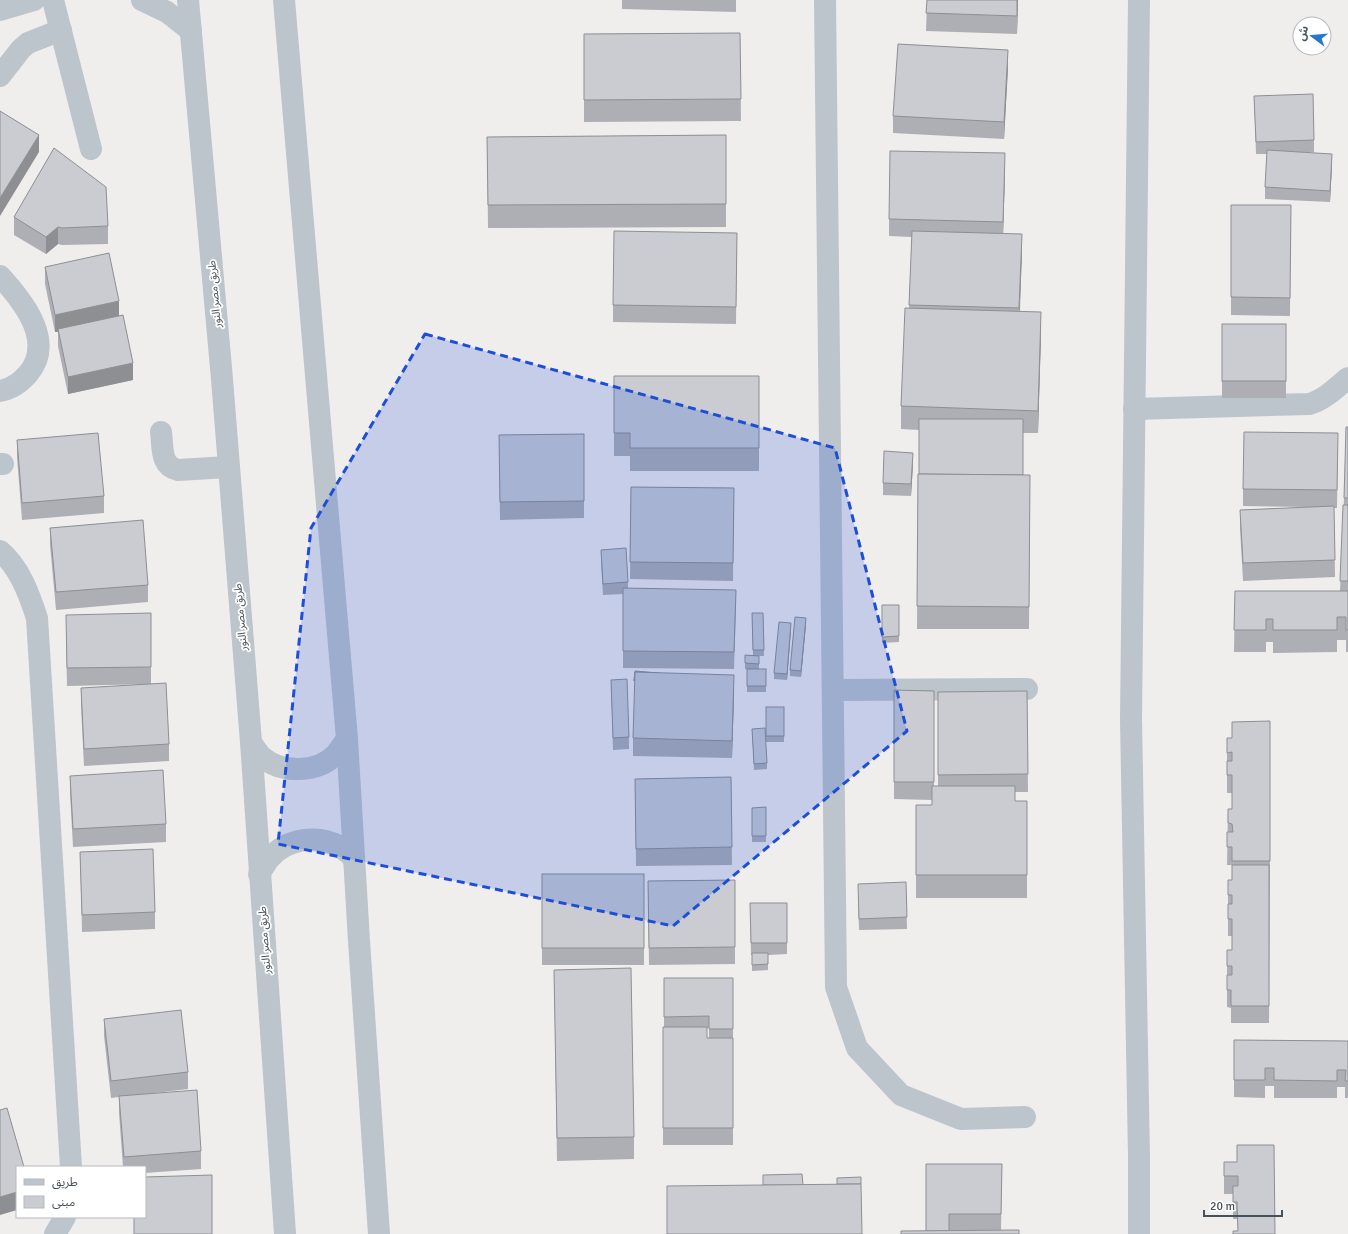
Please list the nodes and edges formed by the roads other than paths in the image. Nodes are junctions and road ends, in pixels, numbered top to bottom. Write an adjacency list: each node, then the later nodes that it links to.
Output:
1 (34, 0): 8 (street)
2 (53, 0): 9 (street)
3 (142, 0): 10 (street)
4 (188, 0): 10 (street, طريق مصر النور)
5 (284, 0): 22 (street)
6 (825, 0): 21 (street)
7 (1139, 0): 16 (street)
8 (0, 10)
9 (61, 30): 11 (street); 12 (street)
10 (191, 31): 18 (street, طريق مصر النور)
11 (0, 76)
12 (91, 150)
13 (0, 276): 15 (street)
14 (1348, 378): 16 (street)
15 (0, 391)
16 (1134, 409): 32 (street)
17 (161, 432): 18 (street)
18 (228, 467): 23 (street, طريق مصر النور)
19 (0, 551): 27 (street)
20 (1027, 689): 21 (street)
21 (833, 690): 26 (street)
22 (347, 739): 23 (street); 24 (street)
23 (250, 742): 25 (street, طريق مصر النور)
24 (354, 858): 25 (street); 31 (street)
25 (259, 874): 30 (street, طريق مصر النور)
26 (1025, 1117)
27 (71, 1166)
28 (64, 1218): 29 (street)
29 (55, 1234)
30 (285, 1234)
31 (379, 1234)
32 (1138, 1234)

